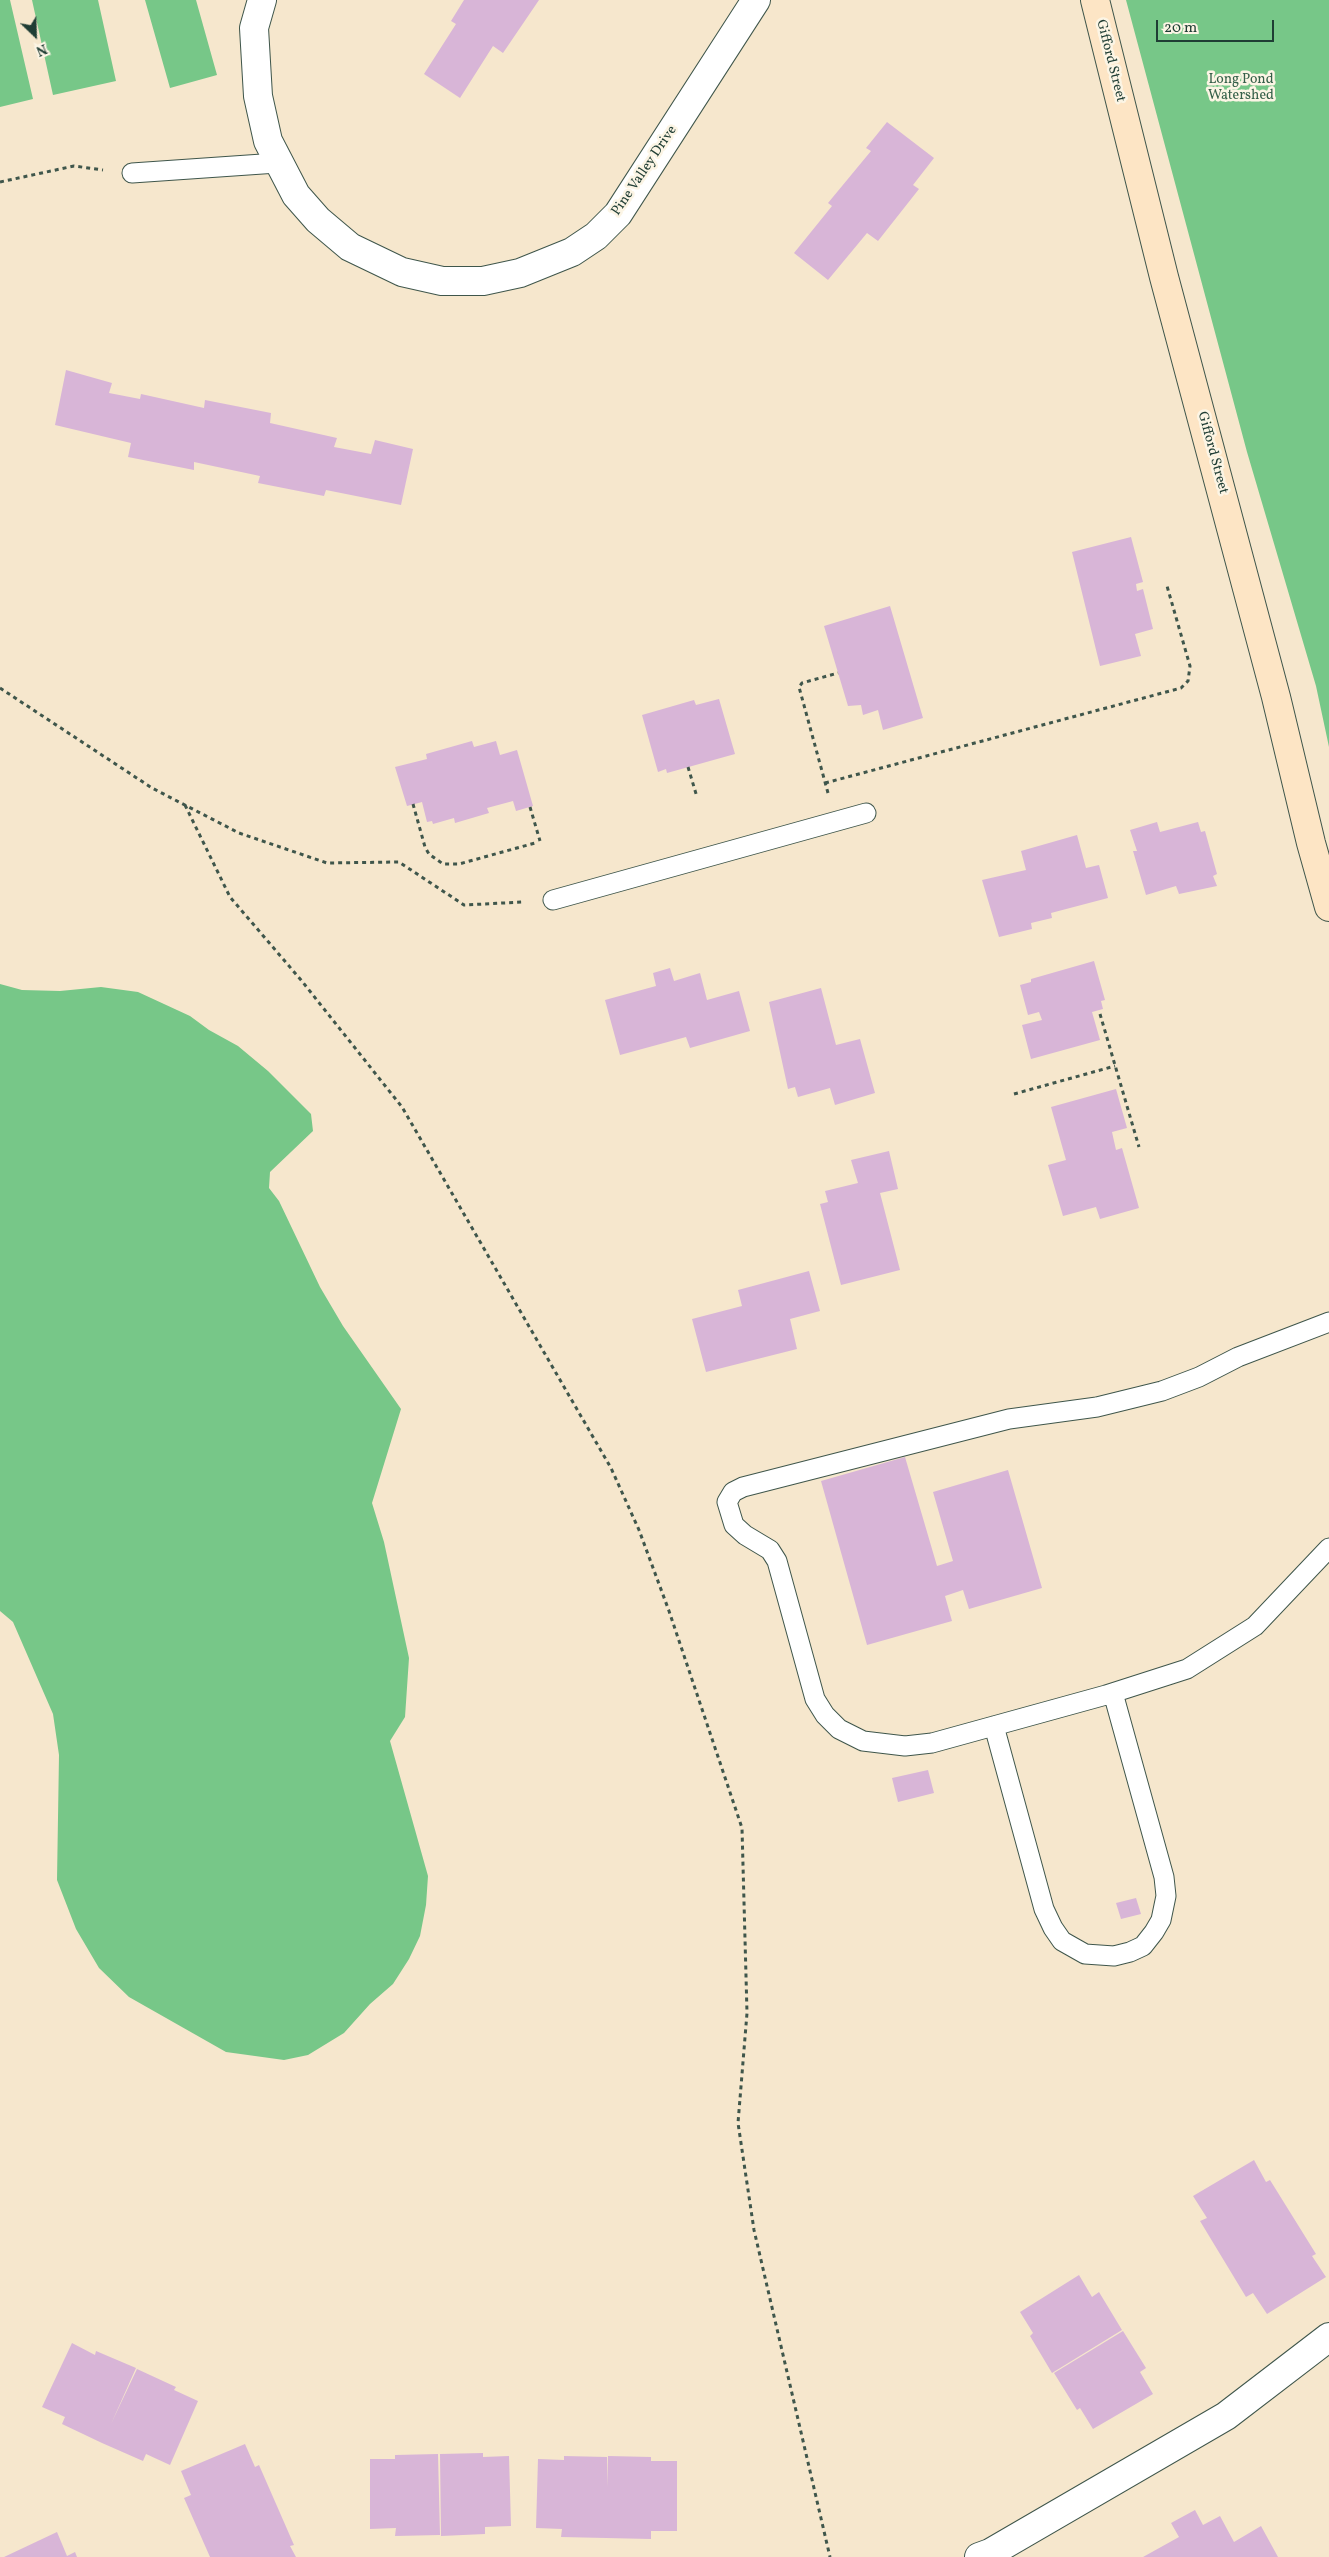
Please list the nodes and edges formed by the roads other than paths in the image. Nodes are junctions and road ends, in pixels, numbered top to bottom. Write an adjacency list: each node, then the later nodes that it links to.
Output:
1 (262, 0): 4 (street, Pine Valley Drive)
2 (756, 0): 4 (street, Pine Valley Drive)
3 (1095, 0): 8 (main road, Gifford Street)
4 (278, 163): 5 (lane)
5 (132, 173)
6 (866, 813): 7 (lane)
7 (553, 900)
8 (1329, 906)
9 (1329, 1322): 12 (lane)
10 (1329, 1548): 11 (lane)
11 (1113, 1693): 12 (lane); 12 (lane)
12 (994, 1726)
13 (1329, 2337): 14 (street)
14 (979, 2557)

